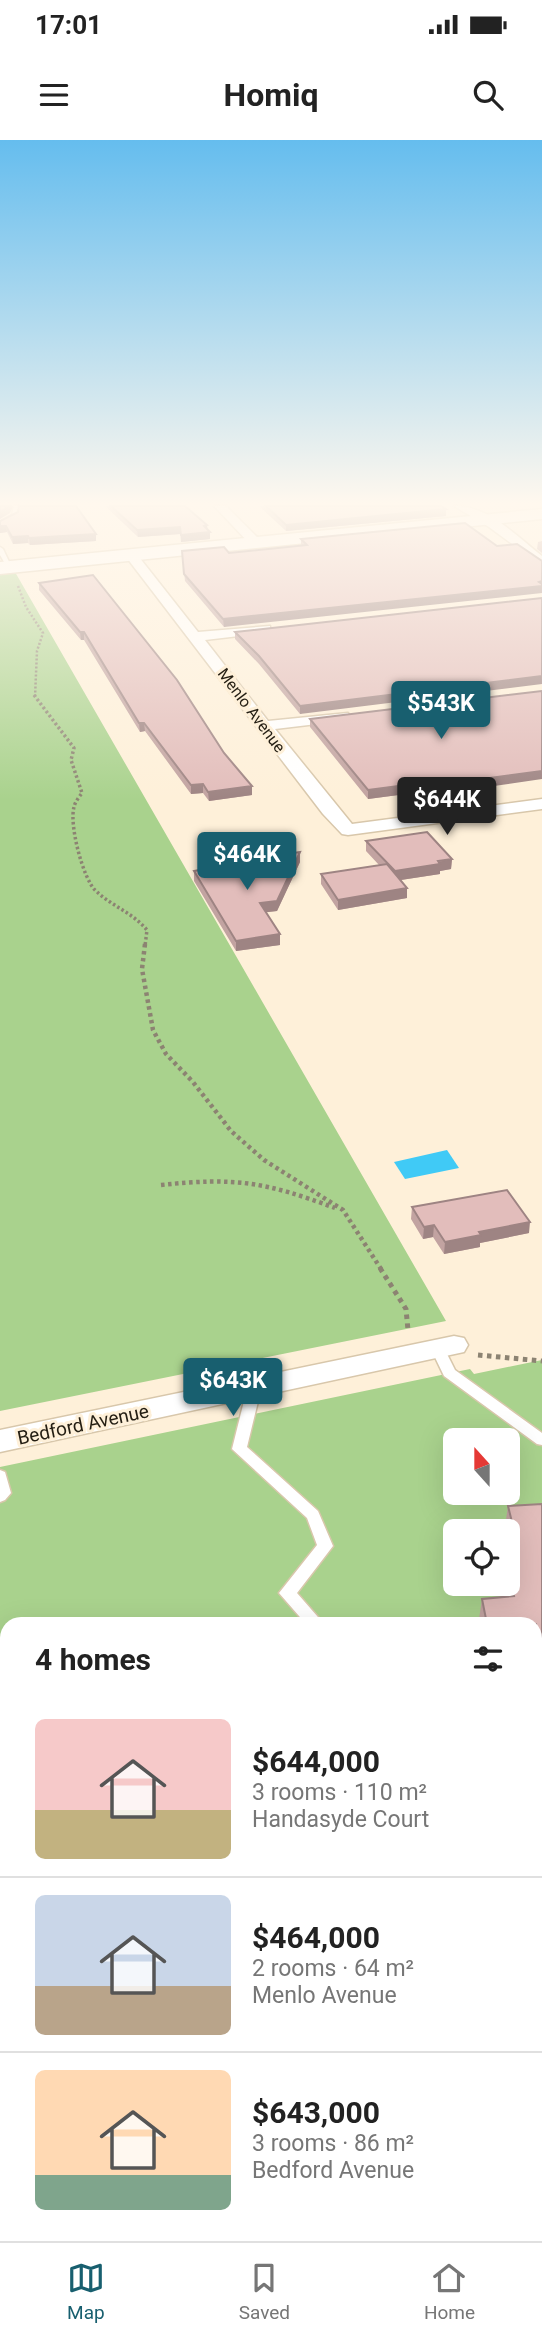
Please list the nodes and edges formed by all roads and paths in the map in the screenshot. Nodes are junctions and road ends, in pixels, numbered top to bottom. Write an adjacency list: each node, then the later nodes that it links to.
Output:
1 (24, 604): 9 (path)
2 (170, 604): 4 (street, Menlo Avenue)
3 (281, 627): 4 (street)
4 (196, 637): 6 (street, Menlo Avenue)
5 (365, 714): 6 (street)
6 (263, 726): 7 (street, Menlo Avenue)
7 (542, 804)
8 (161, 1185): 9 (path)
9 (343, 1210): 10 (path)
10 (446, 1347): 11 (path); 12 (street, Bedford Avenue); 13 (lane)
11 (542, 1362)
12 (254, 1389): 14 (street, Bedford Avenue); 17 (lane)
13 (542, 1440)
14 (0, 1441)
15 (0, 1476): 16 (lane)
16 (0, 1496)
17 (309, 1617)

